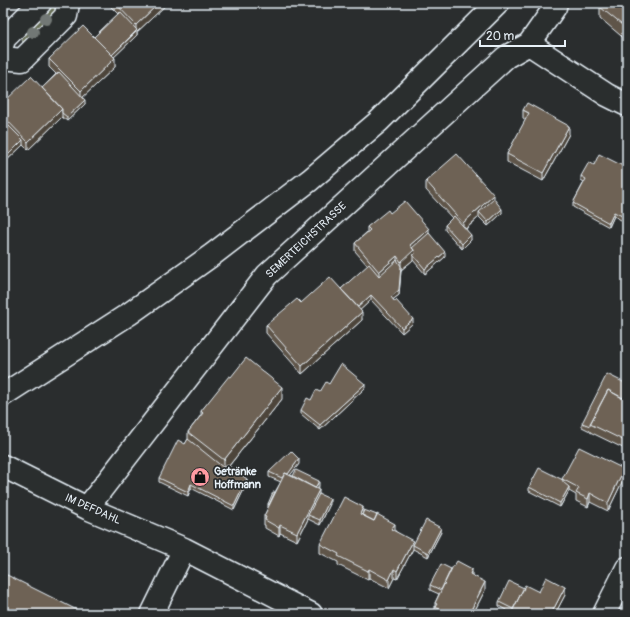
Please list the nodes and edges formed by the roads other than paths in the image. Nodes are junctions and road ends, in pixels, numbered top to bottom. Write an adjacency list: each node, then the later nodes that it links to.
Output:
1 (40, 3): 5 (street)
2 (68, 3): 7 (street)
3 (498, 3): 9 (street)
4 (556, 3): 6 (street, SEMERTEICHSTRASSE)
5 (3, 43)
6 (529, 44): 8 (street); 11 (street, SEMERTEICHSTRASSE)
7 (3, 58)
8 (627, 105)
9 (3, 395)
10 (3, 466): 11 (street, IM DEFDAHL)
11 (87, 508): 12 (street, IM DEFDAHL)
12 (184, 549): 14 (street); 15 (street, IM DEFDAHL)
13 (627, 568): 16 (street)
14 (152, 614)
15 (311, 614)
16 (604, 614)

